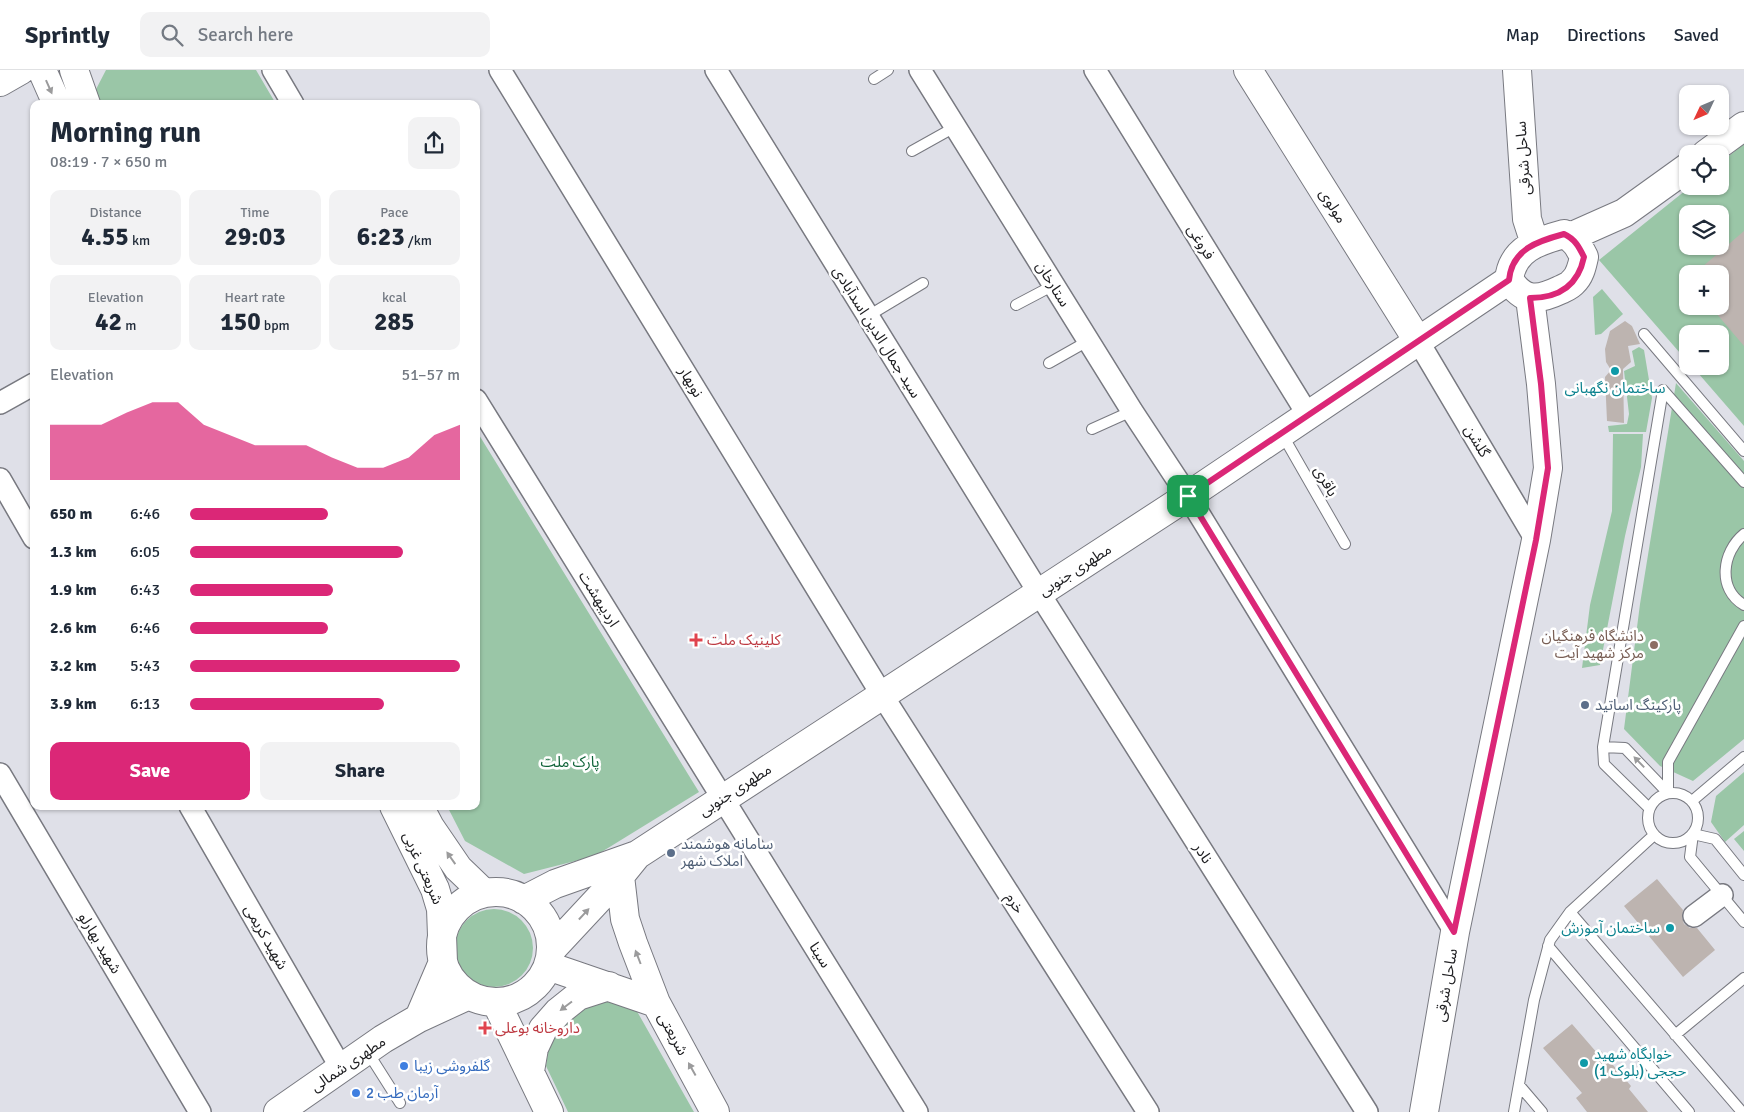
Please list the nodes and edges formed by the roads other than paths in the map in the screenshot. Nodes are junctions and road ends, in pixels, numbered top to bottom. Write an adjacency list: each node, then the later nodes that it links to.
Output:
1 (21, 70): 14 (street)
2 (42, 70): 15 (street, one-way to 15)
3 (74, 70): 16 (street)
4 (87, 70): 17 (street)
5 (273, 70): 18 (street)
6 (500, 70): 56 (street, نوبهار)
7 (716, 70): 33 (street, سید جمال الدین اسدآبادی)
8 (888, 70): 13 (lane)
9 (920, 70): 20 (street, ستارخان)
10 (1094, 70): 42 (street, فروغی)
11 (1248, 70): 36 (street, مولوی)
12 (1515, 74): 26 (street, ساحل شرقی)
13 (874, 79)
14 (0, 82)
15 (55, 100)
16 (85, 100)
17 (87, 100)
18 (292, 100)
19 (1744, 126): 21 (street)
20 (955, 127): 22 (lane); 30 (street, ستارخان)
21 (1718, 145)
22 (912, 151)
23 (1679, 174): 24 (street)
24 (1624, 214): 25 (street); 27 (street)
25 (1570, 237): 26 (street); 27 (street)
26 (1535, 244): 28 (street)
27 (1582, 264): 31 (street)
28 (1509, 280): 31 (street); 36 (street, مطهری جنوبی)
29 (922, 284): 33 (lane)
30 (1054, 285): 32 (lane); 35 (street, ستارخان)
31 (1530, 298): 51 (street, ساحل شرقی)
32 (1016, 305)
33 (868, 316): 53 (street, سید جمال الدین اسدآبادی)
34 (1644, 334): 45 (lane)
35 (1088, 341): 37 (lane); 41 (street, ستارخان)
36 (1418, 341): 42 (street, مطهری جنوبی); 51 (street, گلشن)
37 (1049, 363)
38 (30, 386): 39 (street)
39 (0, 403)
40 (480, 406): 61 (street, اردیبهشت)
41 (1132, 411): 43 (lane); 48 (street, ستارخان)
42 (1308, 414): 44 (street, مطهری جنوبی)
43 (1092, 429)
44 (1281, 433): 48 (street, مطهری جنوبی); 52 (lane, باقری)
45 (1744, 451)
46 (0, 480): 49 (street)
47 (1744, 482): 57 (lane)
48 (1188, 496): 53 (street, مطهری جنوبی); 79 (street, ستارخان)
49 (30, 531)
50 (1744, 534): 54 (lane)
51 (1536, 540): 79 (street, ساحل شرقی)
52 (1345, 544)
53 (1039, 593): 56 (street, مطهری جنوبی); 103 (street, نادر)
54 (1744, 605)
55 (1744, 626): 60 (lane)
56 (882, 695): 61 (street, مطهری جنوبی); 102 (street, خرم)
57 (1603, 747): 60 (lane, one-way to 57); 63 (lane)
58 (1744, 757): 62 (lane)
59 (0, 774): 97 (street, شهید بهارلو)
60 (1668, 792): 62 (lane); 63 (lane)
61 (722, 798): 69 (street, مطهری جنوبی); 101 (street, سینا)
62 (1692, 801): 67 (lane)
63 (1649, 808): 68 (lane)
64 (192, 810): 92 (street, شهید کریمی)
65 (396, 810): 72 (street, شریعتی غربی)
66 (422, 810): 73 (street, شریعتی غربی, one-way to 66)
67 (1693, 834): 68 (lane); 70 (lane); 74 (lane)
68 (1654, 835): 76 (lane)
69 (637, 855): 71 (street); 75 (street)
70 (1744, 875)
71 (620, 876): 82 (street, one-way to 71); 88 (street, one-way to 71)
72 (435, 889): 80 (street, شریعتی غربی); 91 (street)
73 (484, 893): 75 (street); 80 (street)
74 (1722, 895): 77 (street); 78 (lane)
75 (524, 900): 82 (street)
76 (1570, 912): 81 (lane); 90 (lane)
77 (1694, 916)
78 (1744, 922)
79 (1454, 932): 104 (street, ساحل شرقی)
80 (442, 935): 83 (street, شریعتی غربی)
81 (1548, 946): 94 (lane); 107 (lane)
82 (549, 958): 85 (street, شریعتی); 87 (street)
83 (443, 962): 86 (street); 89 (street)
84 (1744, 978): 90 (lane)
85 (609, 986): 88 (street, شریعتی); 93 (street, one-way to 93)
86 (469, 995): 87 (street); 89 (street, مطهری شمالی)
87 (496, 1002): 93 (street)
88 (656, 1003): 100 (street, شریعتی, one-way to 88)
89 (419, 1018): 91 (street, مطهری شمالی)
90 (1675, 1035): 96 (lane)
91 (374, 1044): 92 (street, مطهری شمالی); 95 (lane)
92 (341, 1068): 98 (street, مطهری شمالی)
93 (530, 1071): 99 (street)
94 (1519, 1085): 105 (lane); 106 (lane)
95 (400, 1104)
96 (1739, 1111)
97 (200, 1112)
98 (278, 1112)
99 (550, 1112)
100 (715, 1112)
101 (917, 1112)
102 (1148, 1112)
103 (1367, 1112)
104 (1424, 1112)
105 (1514, 1112)
106 (1542, 1112)
107 (1689, 1112)

